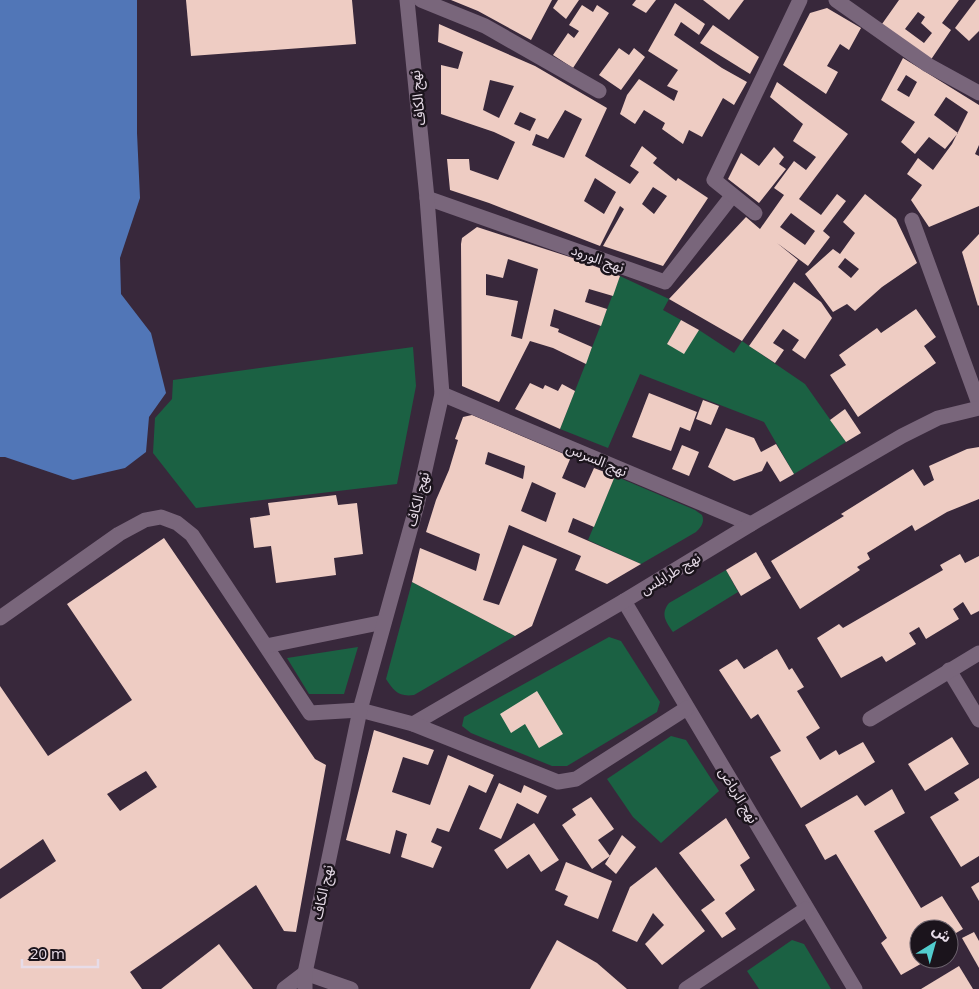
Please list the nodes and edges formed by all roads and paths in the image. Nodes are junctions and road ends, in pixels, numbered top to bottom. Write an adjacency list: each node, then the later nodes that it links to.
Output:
1 (407, 0): 8 (street, نهج الكاف)
2 (421, 0): 5 (street)
3 (800, 0): 7 (street)
4 (836, 0): 6 (street)
5 (599, 91)
6 (979, 94)
7 (732, 196): 8 (street, نهج الورود); 9 (street)
8 (427, 198): 11 (street, نهج الكاف)
9 (755, 213)
10 (912, 220): 12 (street)
11 (442, 394): 14 (street, نهج السرس); 17 (street, نهج الكاف)
12 (979, 404)
13 (979, 408): 14 (street, نهج طرابلس)
14 (751, 524): 15 (street, نهج طرابلس)
15 (624, 601): 21 (street, نهج الرياض); 25 (street, نهج طرابلس)
16 (0, 618): 18 (street)
17 (384, 622): 18 (street); 22 (street, نهج الكاف)
18 (266, 646): 22 (street)
19 (979, 653): 20 (street)
20 (949, 670): 23 (street); 24 (street)
21 (688, 708): 25 (street); 26 (street, نهج الرياض)
22 (360, 710): 25 (street); 27 (street, نهج الكاف)
23 (870, 719)
24 (979, 720)
25 (413, 724)
26 (806, 909): 31 (street); 32 (street, نهج الرياض)
27 (305, 974): 28 (street); 29 (street, نهج الكاف); 30 (street)
28 (284, 989)
29 (305, 989)
30 (351, 989)
31 (686, 989)
32 (855, 989)

